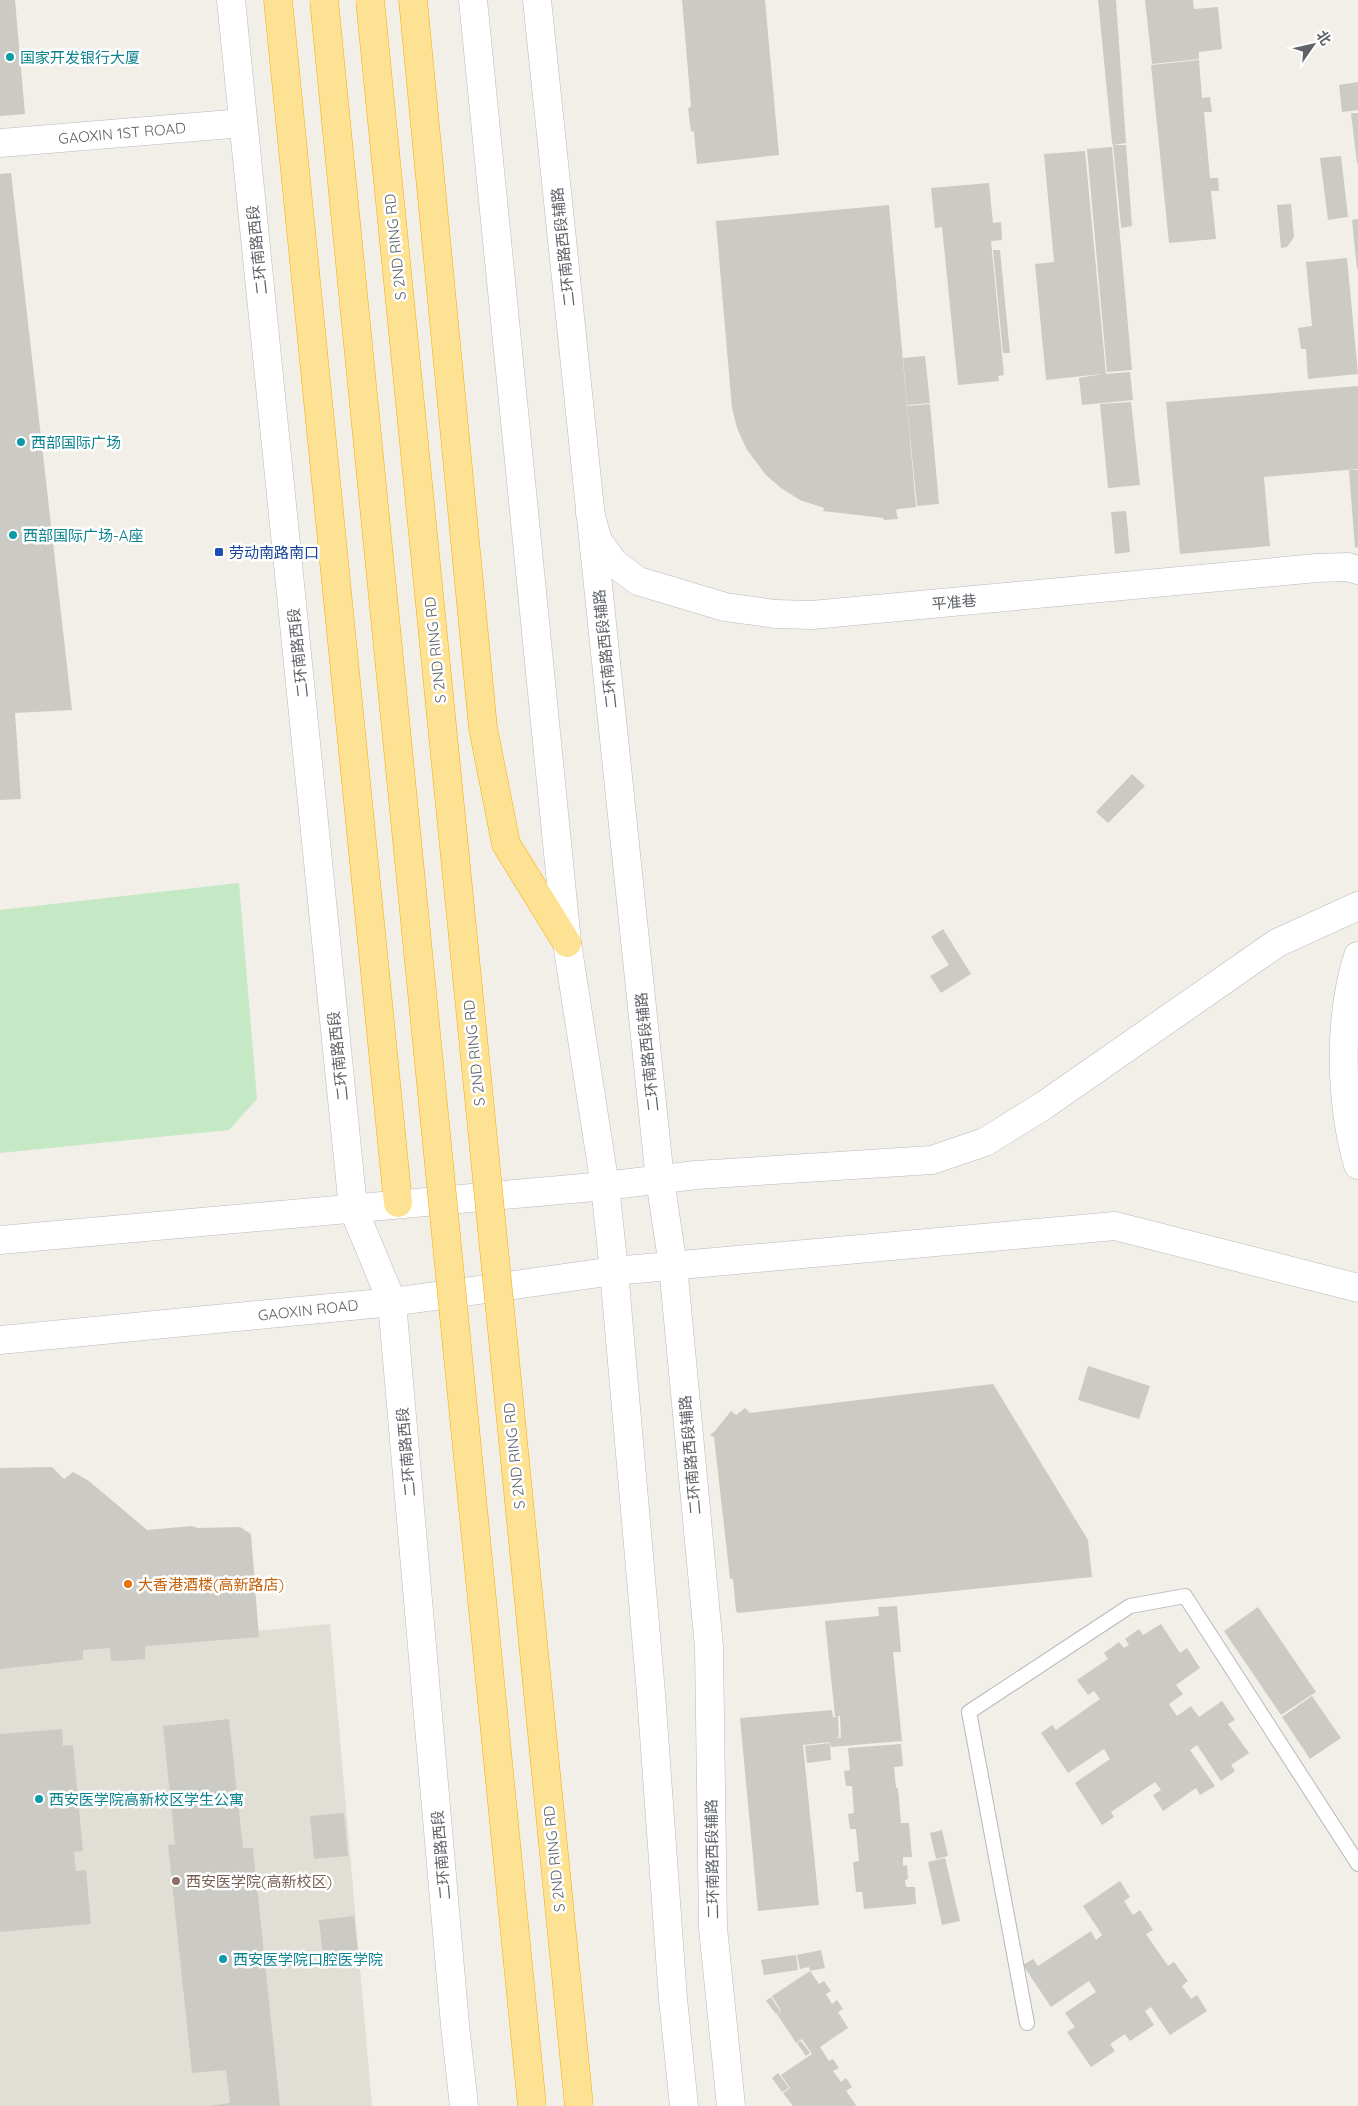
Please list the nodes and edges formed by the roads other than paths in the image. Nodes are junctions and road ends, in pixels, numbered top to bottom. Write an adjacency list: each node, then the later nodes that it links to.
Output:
1 (231, 0): 8 (main road, 二环南路西段)
2 (278, 0): 18 (highway)
3 (324, 0): 29 (highway, bridge)
4 (370, 0): 30 (highway, S 2ND RING RD, bridge)
5 (413, 0): 13 (highway)
6 (473, 0): 13 (main road)
7 (537, 0): 10 (main road, 二环南路西段辅路)
8 (243, 123): 9 (main road, GAOXIN 1ST ROAD); 19 (main road, 二环南路西段)
9 (0, 144)
10 (590, 513): 11 (main road, 平准巷); 16 (main road, 二环南路西段辅路)
11 (1358, 570)
12 (1358, 906): 16 (main road)
13 (566, 943): 17 (main road)
14 (1358, 956): 15 (main road)
15 (1358, 1166)
16 (660, 1180): 17 (main road); 21 (main road, 二环南路西段辅路)
17 (605, 1186): 18 (main road); 22 (main road)
18 (398, 1204): 19 (main road)
19 (353, 1208): 20 (main road); 24 (main road, 二环南路西段)
20 (0, 1240)
21 (673, 1266): 22 (main road, GAOXIN ROAD); 23 (main road, GAOXIN ROAD); 32 (main road, 二环南路西段辅路)
22 (614, 1271): 24 (main road, GAOXIN ROAD); 31 (main road)
23 (1358, 1288)
24 (392, 1302): 25 (main road, GAOXIN ROAD); 28 (main road, 二环南路西段)
25 (0, 1340)
26 (1358, 1864): 27 (lane)
27 (1027, 2023)
28 (464, 2106)
29 (532, 2106)
30 (578, 2106)
31 (684, 2106)
32 (731, 2106)

